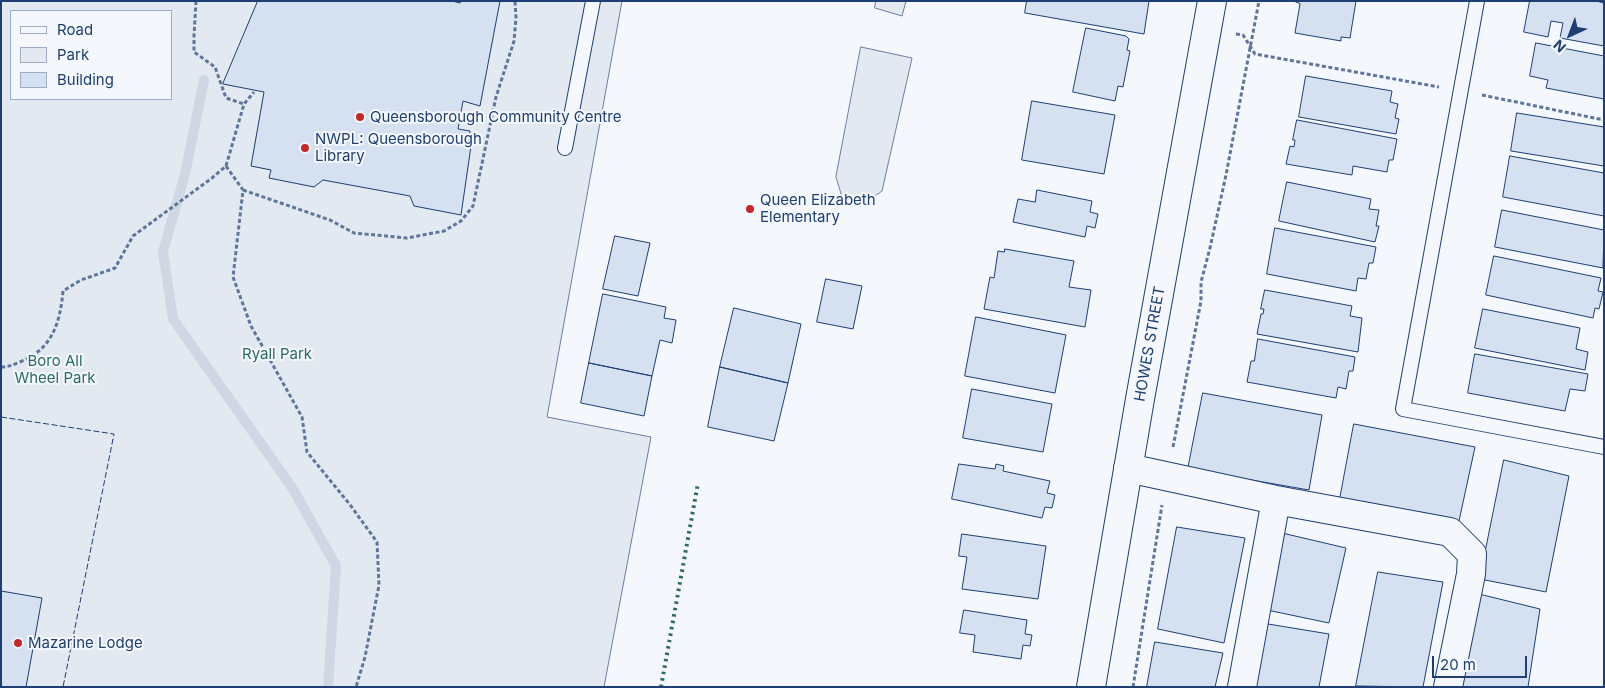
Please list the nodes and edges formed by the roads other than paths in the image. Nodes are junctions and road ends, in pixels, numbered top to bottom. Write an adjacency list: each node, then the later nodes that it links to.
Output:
1 (593, 1): 4 (lane)
2 (1212, 1): 6 (street, HOWES STREET)
3 (1477, 1): 5 (lane)
4 (565, 148)
5 (1604, 447)
6 (1128, 468): 7 (street); 8 (street, HOWES STREET)
7 (1276, 500): 9 (street); 10 (street)
8 (1091, 687)
9 (1242, 687)
10 (1448, 687)

